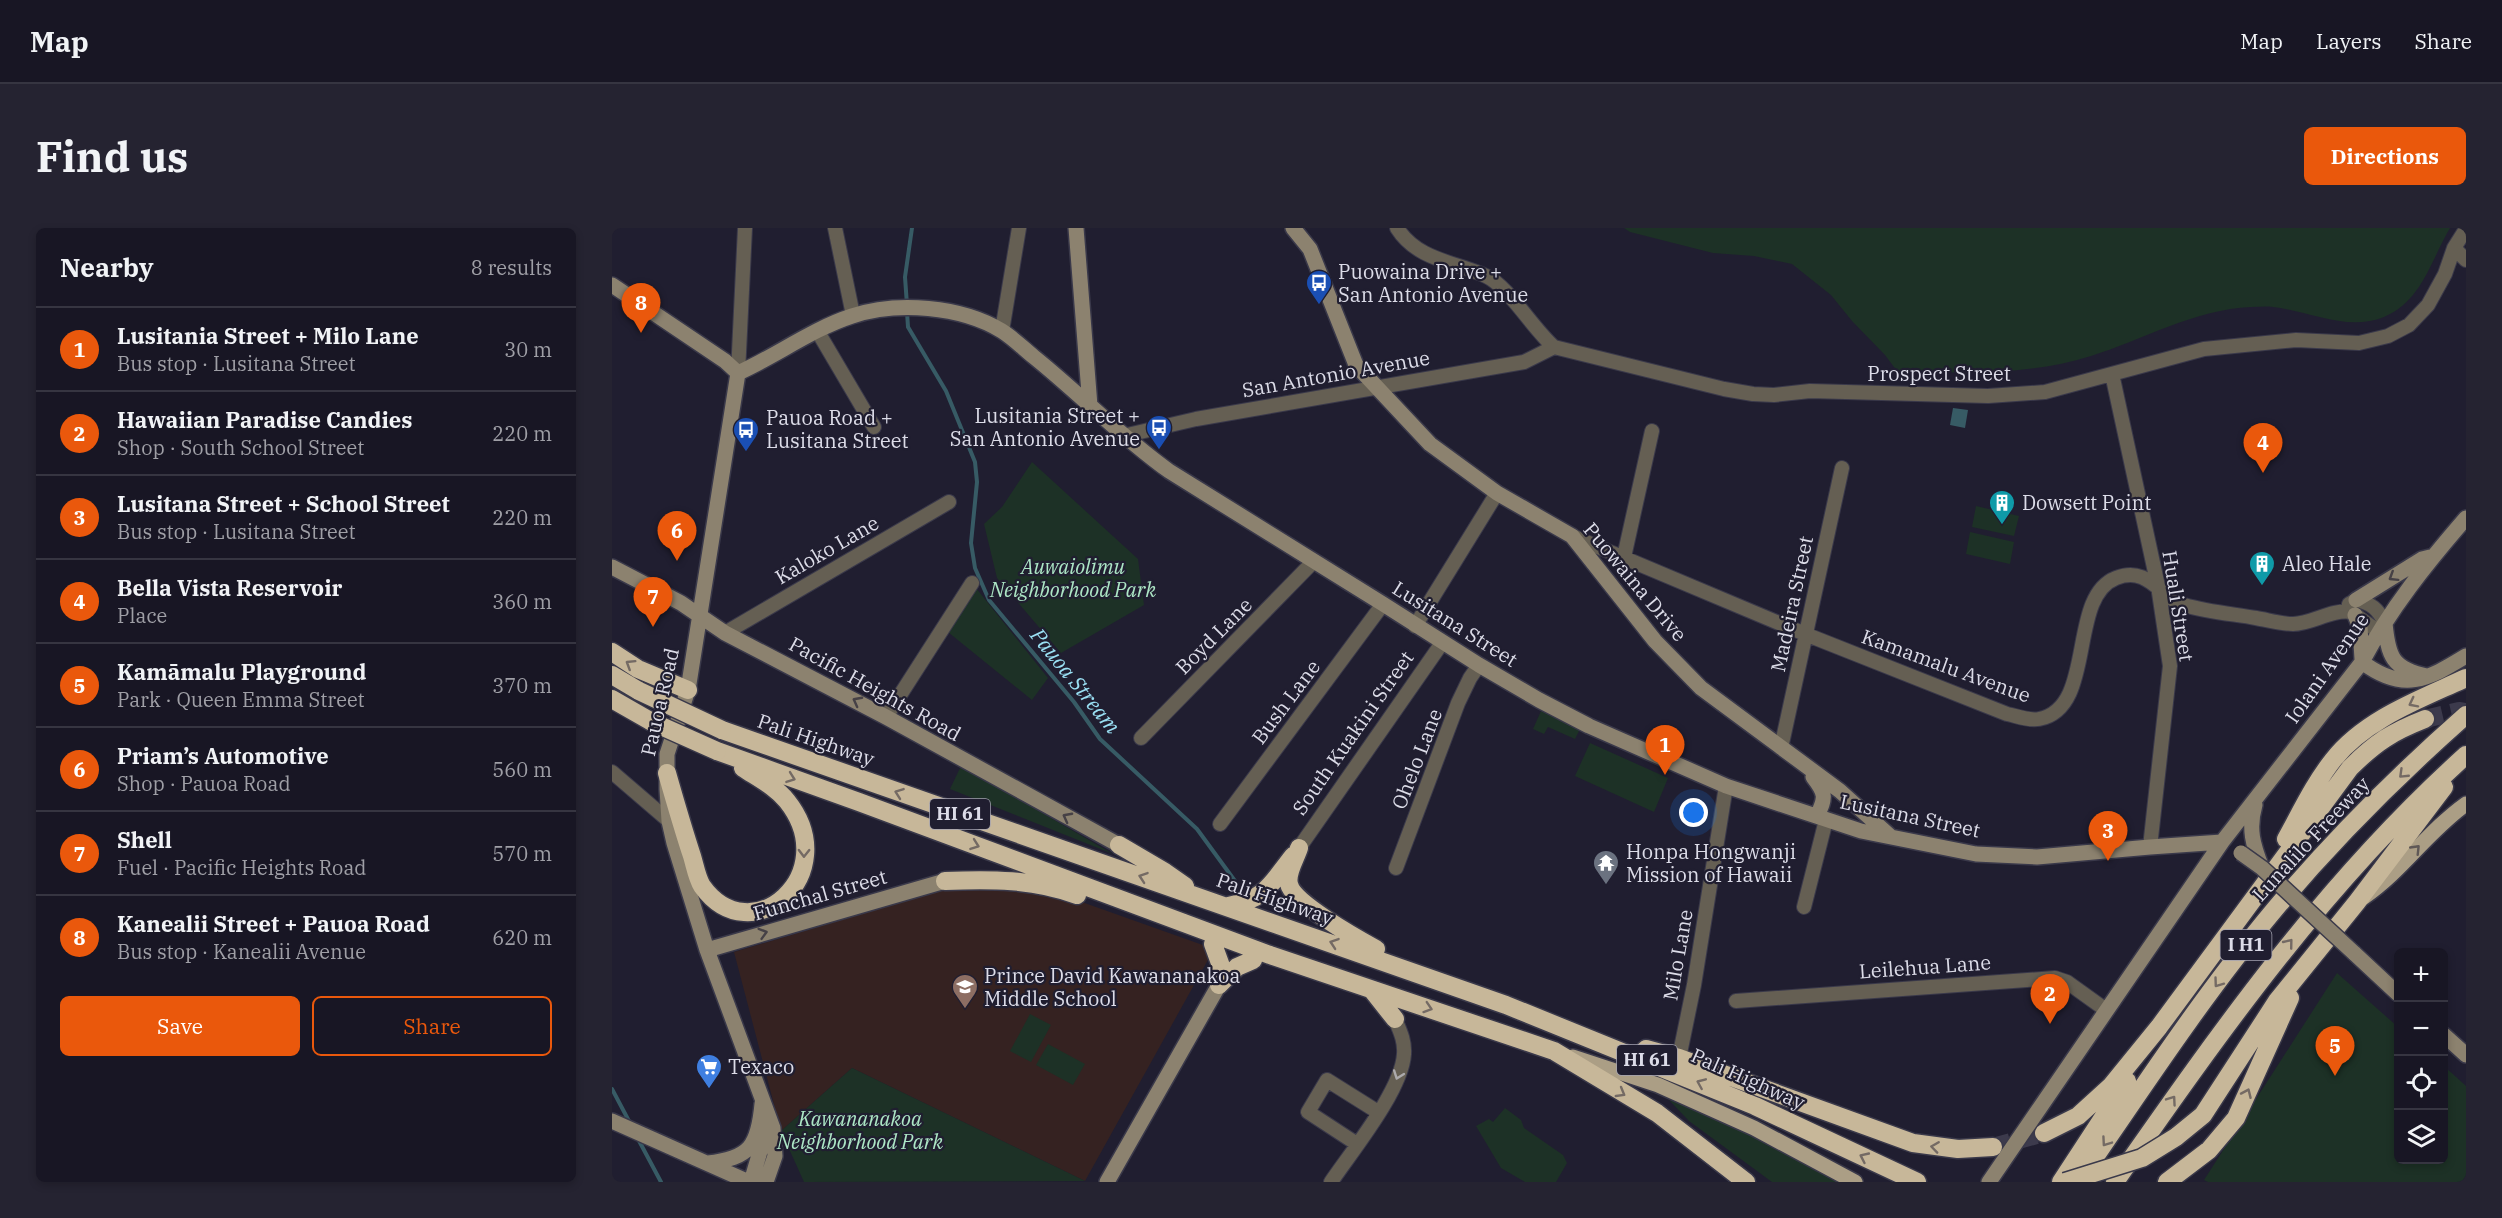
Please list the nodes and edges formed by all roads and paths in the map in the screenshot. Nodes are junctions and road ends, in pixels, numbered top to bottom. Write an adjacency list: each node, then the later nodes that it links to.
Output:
1 (745, 228): 15 (street, Pauoa Road)
2 (835, 228): 11 (street)
3 (1019, 228): 12 (street)
4 (1076, 228): 18 (main road)
5 (1293, 228): 17 (main road, Puowaina Drive)
6 (1397, 228): 14 (street)
7 (2466, 229): 8 (street, Prospect Street)
8 (2454, 248): 9 (street); 16 (street, Prospect Street)
9 (2466, 260)
10 (612, 285): 15 (main road)
11 (853, 315): 12 (main road, Lusitana Street); 13 (main road, Lusitana Street)
12 (1002, 331): 18 (main road, Lusitana Street)
13 (818, 332): 15 (main road, Lusitana Street); 19 (street)
14 (1554, 347): 16 (street, Prospect Street); 17 (street, San Antonio Avenue)
15 (738, 373): 35 (main road, Pauoa Road)
16 (2112, 374): 32 (street, Huali Street)
17 (1374, 387): 21 (street, San Antonio Avenue); 23 (main road, Puowaina Drive)
18 (1090, 406): 21 (main road, Lusitana Street)
19 (874, 427)
20 (1652, 431): 28 (street)
21 (1124, 436): 29 (main road, Lusitana Street)
22 (1842, 468): 39 (street, Madeira Street)
23 (1497, 493): 26 (main road, Puowaina Drive); 36 (street)
24 (949, 502): 38 (street, Kaloko Lane)
25 (2466, 518): 27 (main road, Iolani Avenue)
26 (1572, 536): 28 (street, Kamamalu Avenue); 54 (main road, Puowaina Drive)
27 (2433, 556): 34 (main road, one-way to 34); 37 (main road, Iolani Avenue)
28 (1624, 558): 39 (street, Kamamalu Avenue)
29 (1314, 561): 33 (main road, Lusitana Street); 53 (street, Boyd Lane)
30 (612, 567): 35 (main road, Pacific Heights Road)
31 (972, 583): 51 (street)
32 (2157, 586): 34 (street, Kamamalu Avenue); 39 (street, Kamamalu Avenue); 70 (street, Huali Street)
33 (1383, 604): 36 (main road, Lusitana Street); 66 (street, Bush Lane)
34 (2355, 608): 37 (street); 43 (main road)
35 (699, 615): 38 (main road, Pacific Heights Road); 48 (main road, Pauoa Road)
36 (1415, 626): 40 (main road, Lusitana Street)
37 (2382, 627): 43 (main road, Iolani Avenue); 46 (main road)
38 (725, 633): 51 (main road, Pacific Heights Road, one-way to 38)
39 (1805, 634): 54 (street, Madeira Street)
40 (1442, 643): 44 (main road, Lusitana Street); 71 (street, South Kuakini Street)
41 (612, 652): 48 (highway, one-way to 41)
42 (2466, 656): 46 (main road)
43 (2362, 662): 46 (main road); 62 (main road, Iolani Avenue)
44 (1479, 665): 61 (main road, Lusitana Street); 73 (street, Ohelo Lane)
45 (612, 675): 76 (highway, Pali Highway / HI 61, one-way to 45, bridge)
46 (2427, 676)
47 (2466, 678): 74 (highway, one-way to 74)
48 (688, 690): 60 (main road, Pauoa Road)
49 (612, 699): 55 (highway, HI 61, bridge)
50 (2466, 716): 114 (highway, Lunalilo Freeway / I H1, one-way to 114)
51 (886, 717): 69 (main road, Pacific Heights Road, one-way to 51)
52 (2426, 718): 74 (highway)
53 (1141, 738)
54 (1781, 748): 58 (main road, Puowaina Drive)
55 (717, 751): 60 (highway, one-way to 60); 85 (highway, HI 61, one-way to 85)
56 (2466, 755): 115 (highway, I H1, one-way to 56)
57 (2466, 761): 77 (highway)
58 (1804, 765): 64 (main road); 67 (main road, Puowaina Drive)
59 (612, 772): 65 (street)
60 (667, 773): 65 (main road, Pauoa Road)
61 (1726, 786): 64 (main road, Lusitana Street); 97 (street, Milo Lane)
62 (2257, 800): 68 (main road, Iolani Avenue); 72 (main road)
63 (2466, 804): 77 (main road, one-way to 63)
64 (1822, 818): 67 (main road, Lusitana Street); 79 (street)
65 (669, 821): 81 (main road, Pauoa Road)
66 (1220, 824)
67 (1890, 836): 70 (main road, Lusitana Street)
68 (2222, 843): 70 (main road, Lusitana Street); 72 (main road); 90 (main road, Iolani Avenue)
69 (1119, 845): 76 (highway)
70 (2150, 847)
71 (1299, 848): 78 (highway); 83 (highway)
72 (2246, 848): 74 (main road, bridge)
73 (1396, 868)
74 (2264, 873): 88 (main road, bridge); 93 (highway)
75 (945, 881): 80 (highway); 81 (main road, Funchal Street, one-way to 75)
76 (1198, 896): 78 (highway, Pali Highway / HI 61)
77 (2357, 902): 84 (highway)
78 (1227, 906): 83 (highway, Pali Highway / HI 61, one-way to 78)
79 (1804, 907)
80 (1213, 944): 82 (highway); 86 (highway)
81 (707, 950): 98 (main road, Pauoa Road)
82 (1253, 960): 85 (highway); 86 (highway)
83 (1409, 969): 91 (highway, Pali Highway / HI 61)
84 (2300, 973): 113 (highway, bridge); 116 (highway, one-way to 84)
85 (1340, 979): 87 (highway, HI 61)
86 (1220, 985): 107 (main road)
87 (1372, 990): 92 (highway); 95 (highway, HI 61, one-way to 95)
88 (2394, 990)
89 (1736, 1001): 90 (street, Leilehua Lane)
90 (2106, 1010): 112 (main road, Iolani Avenue)
91 (1538, 1018): 97 (highway); 111 (highway, Pali Highway / HI 61, one-way to 91)
92 (1395, 1019): 99 (street, one-way to 99)
93 (2159, 1027): 101 (highway); 113 (highway)
94 (2448, 1039): 96 (main road)
95 (1554, 1051): 109 (highway, one-way to 109); 110 (main road, HI 61)
96 (2466, 1055)
97 (1679, 1058): 103 (highway, one-way to 97)
98 (762, 1101): 104 (main road); 105 (main road); 106 (main road)
99 (1378, 1112): 102 (street); 102 (street)
100 (612, 1121): 104 (main road)
101 (2044, 1133)
102 (1357, 1144): 108 (street)
103 (1993, 1147)
104 (705, 1163): 105 (main road)
105 (750, 1182)
106 (766, 1182)
107 (1107, 1182)
108 (1331, 1182)
109 (1746, 1182)
110 (1855, 1182)
111 (1917, 1182)
112 (1989, 1182)
113 (2063, 1182)
114 (2078, 1182)
115 (2115, 1182)
116 (2167, 1182)

